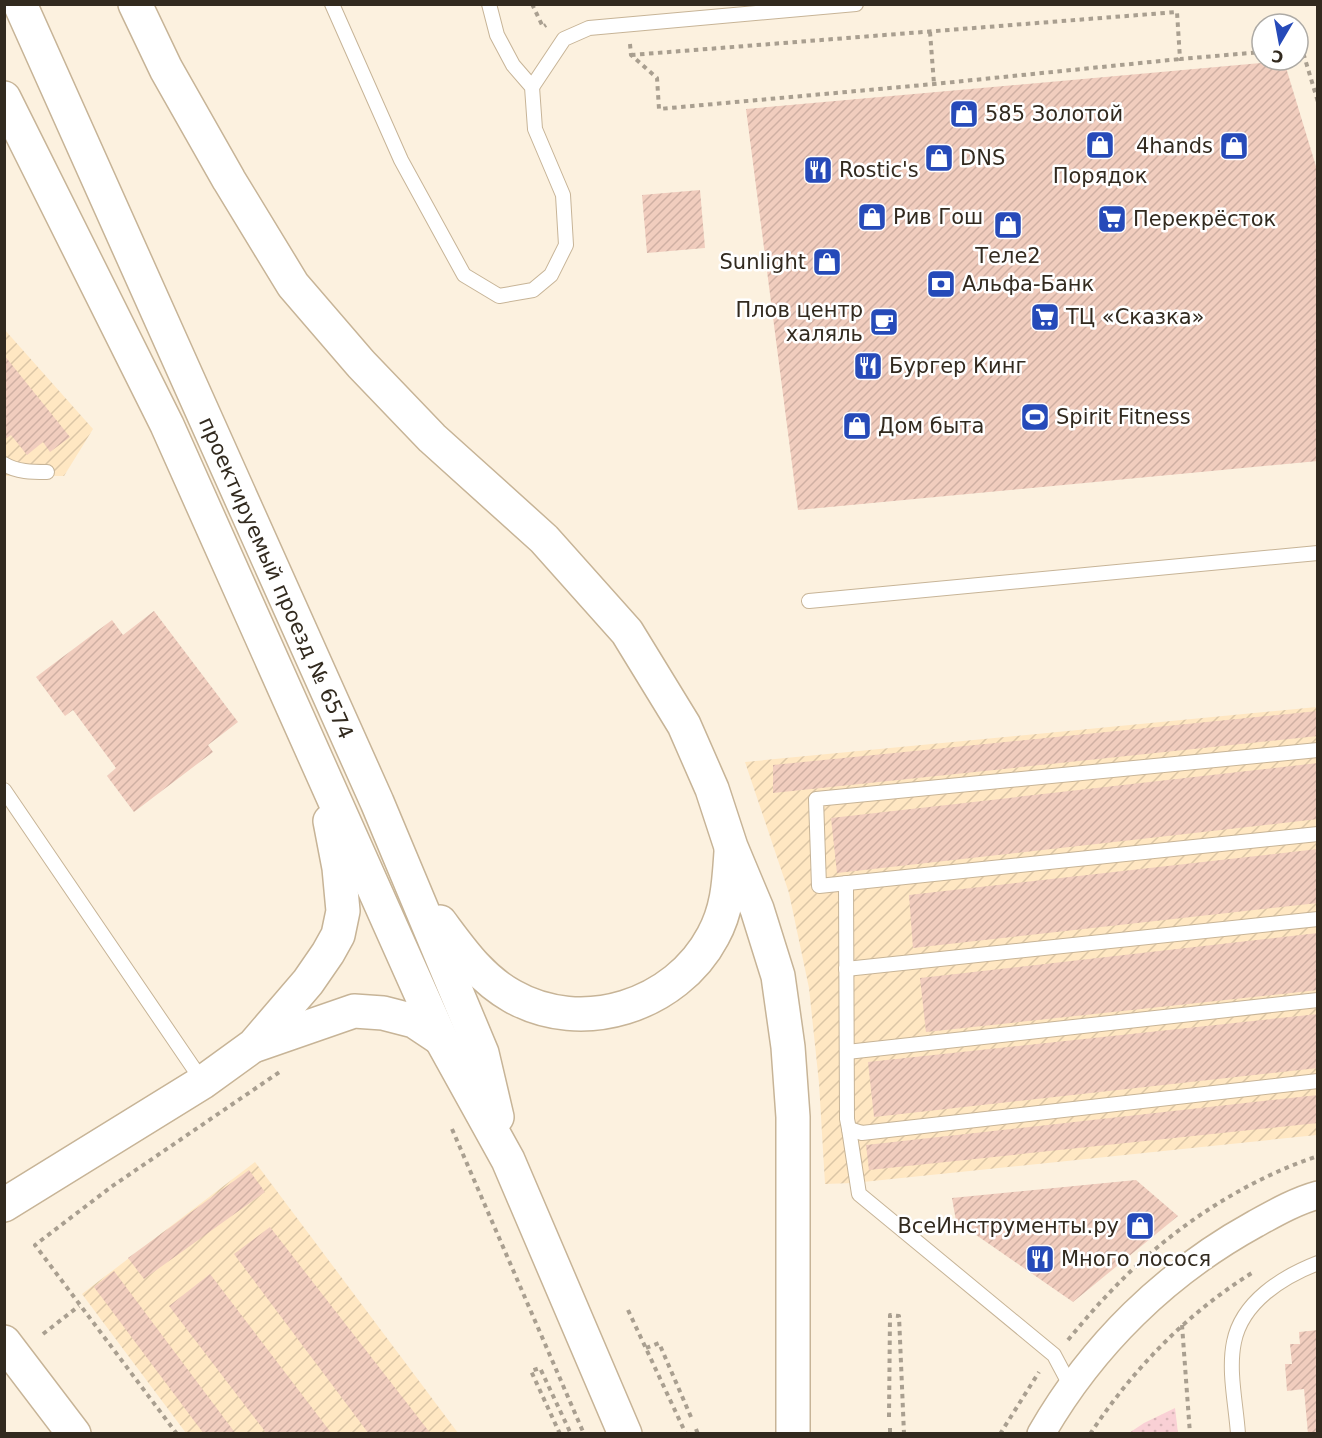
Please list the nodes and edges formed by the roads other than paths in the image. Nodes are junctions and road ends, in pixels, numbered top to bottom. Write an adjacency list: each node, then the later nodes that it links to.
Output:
1 (20, 4): 18 (main road, проектируемый проезд № 6574)
2 (135, 4): 16 (main road)
3 (332, 4): 6 (lane)
4 (489, 4): 6 (lane)
5 (856, 4): 6 (lane)
6 (532, 87)
7 (4, 98): 13 (main road, проектируемый проезд № 6574)
8 (4, 464): 9 (lane)
9 (47, 472)
10 (1317, 553): 11 (lane)
11 (809, 601)
12 (1317, 750): 17 (lane)
13 (320, 769): 22 (main road, проектируемый проезд № 6574); 23 (main road)
14 (4, 790): 26 (lane)
15 (1317, 834): 17 (lane)
16 (731, 847): 18 (main road); 36 (main road)
17 (846, 883): 20 (lane)
18 (411, 884): 28 (main road, проектируемый проезд № 6574)
19 (1317, 919): 20 (lane)
20 (846, 969): 24 (lane)
21 (1317, 1000): 24 (lane)
22 (441, 1039): 23 (main road); 28 (main road, проектируемый проезд № 6574)
23 (254, 1046): 26 (main road)
24 (847, 1052): 27 (lane)
25 (1317, 1081): 27 (lane)
26 (203, 1082): 30 (main road)
27 (849, 1130): 33 (lane)
28 (508, 1160): 35 (main road, проектируемый проезд № 6574)
29 (1317, 1195): 33 (street)
30 (4, 1205)
31 (1317, 1263): 38 (lane)
32 (4, 1342): 34 (main road)
33 (1071, 1387): 37 (street)
34 (74, 1434)
35 (625, 1434)
36 (793, 1434)
37 (1041, 1434)
38 (1238, 1434)

